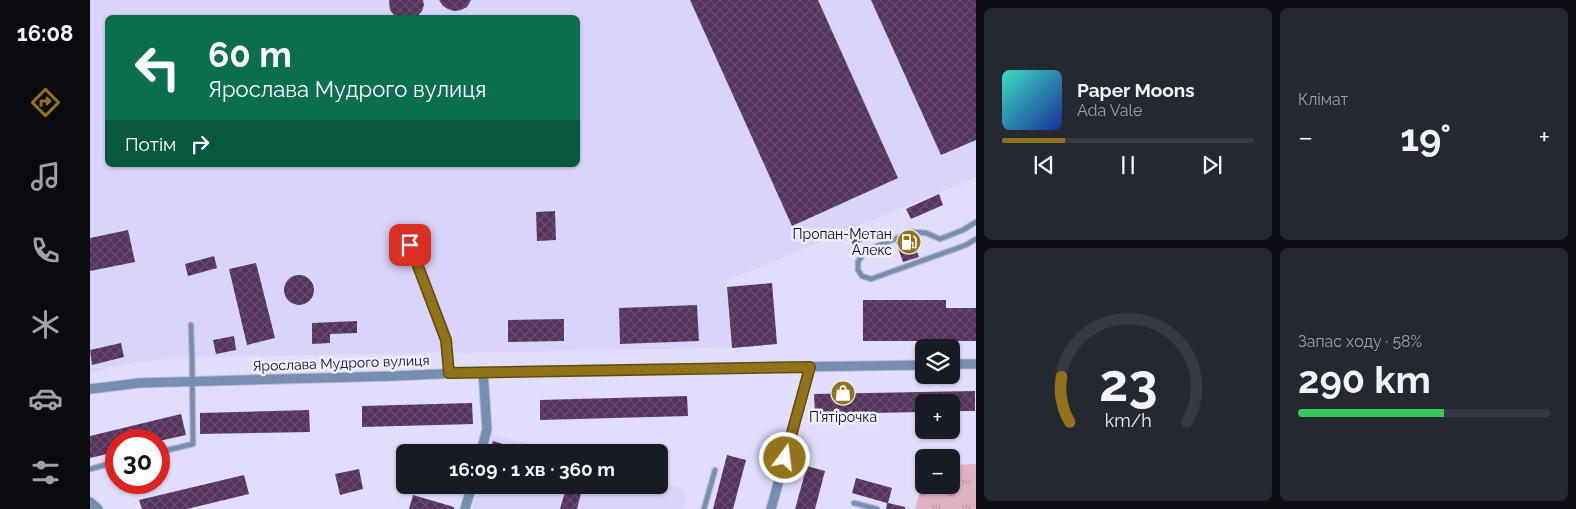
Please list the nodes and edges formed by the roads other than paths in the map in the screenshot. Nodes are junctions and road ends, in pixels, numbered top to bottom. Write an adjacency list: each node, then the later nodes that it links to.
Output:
1 (976, 222): 2 (lane)
2 (976, 239)
3 (410, 245): 10 (lane)
4 (191, 325): 11 (lane)
5 (960, 364): 6 (street)
6 (976, 364)
7 (915, 365): 8 (street, Ярослава Мудрого вулиця)
8 (810, 367): 9 (street, Ярослава Мудрого вулиця); 24 (street)
9 (483, 372): 10 (street, Ярослава Мудрого вулиця); 13 (street)
10 (449, 373): 11 (street, Ярослава Мудрого вулиця)
11 (192, 382): 12 (street, Ярослава Мудрого вулиця); 14 (lane)
12 (90, 389)
13 (483, 444)
14 (170, 449)
15 (105, 465): 16 (lane)
16 (90, 469)
17 (715, 470): 23 (lane)
18 (470, 494): 22 (street)
19 (90, 502): 21 (street)
20 (854, 503): 25 (lane)
21 (98, 509)
22 (466, 509)
23 (704, 509)
24 (771, 509)
25 (876, 509)

